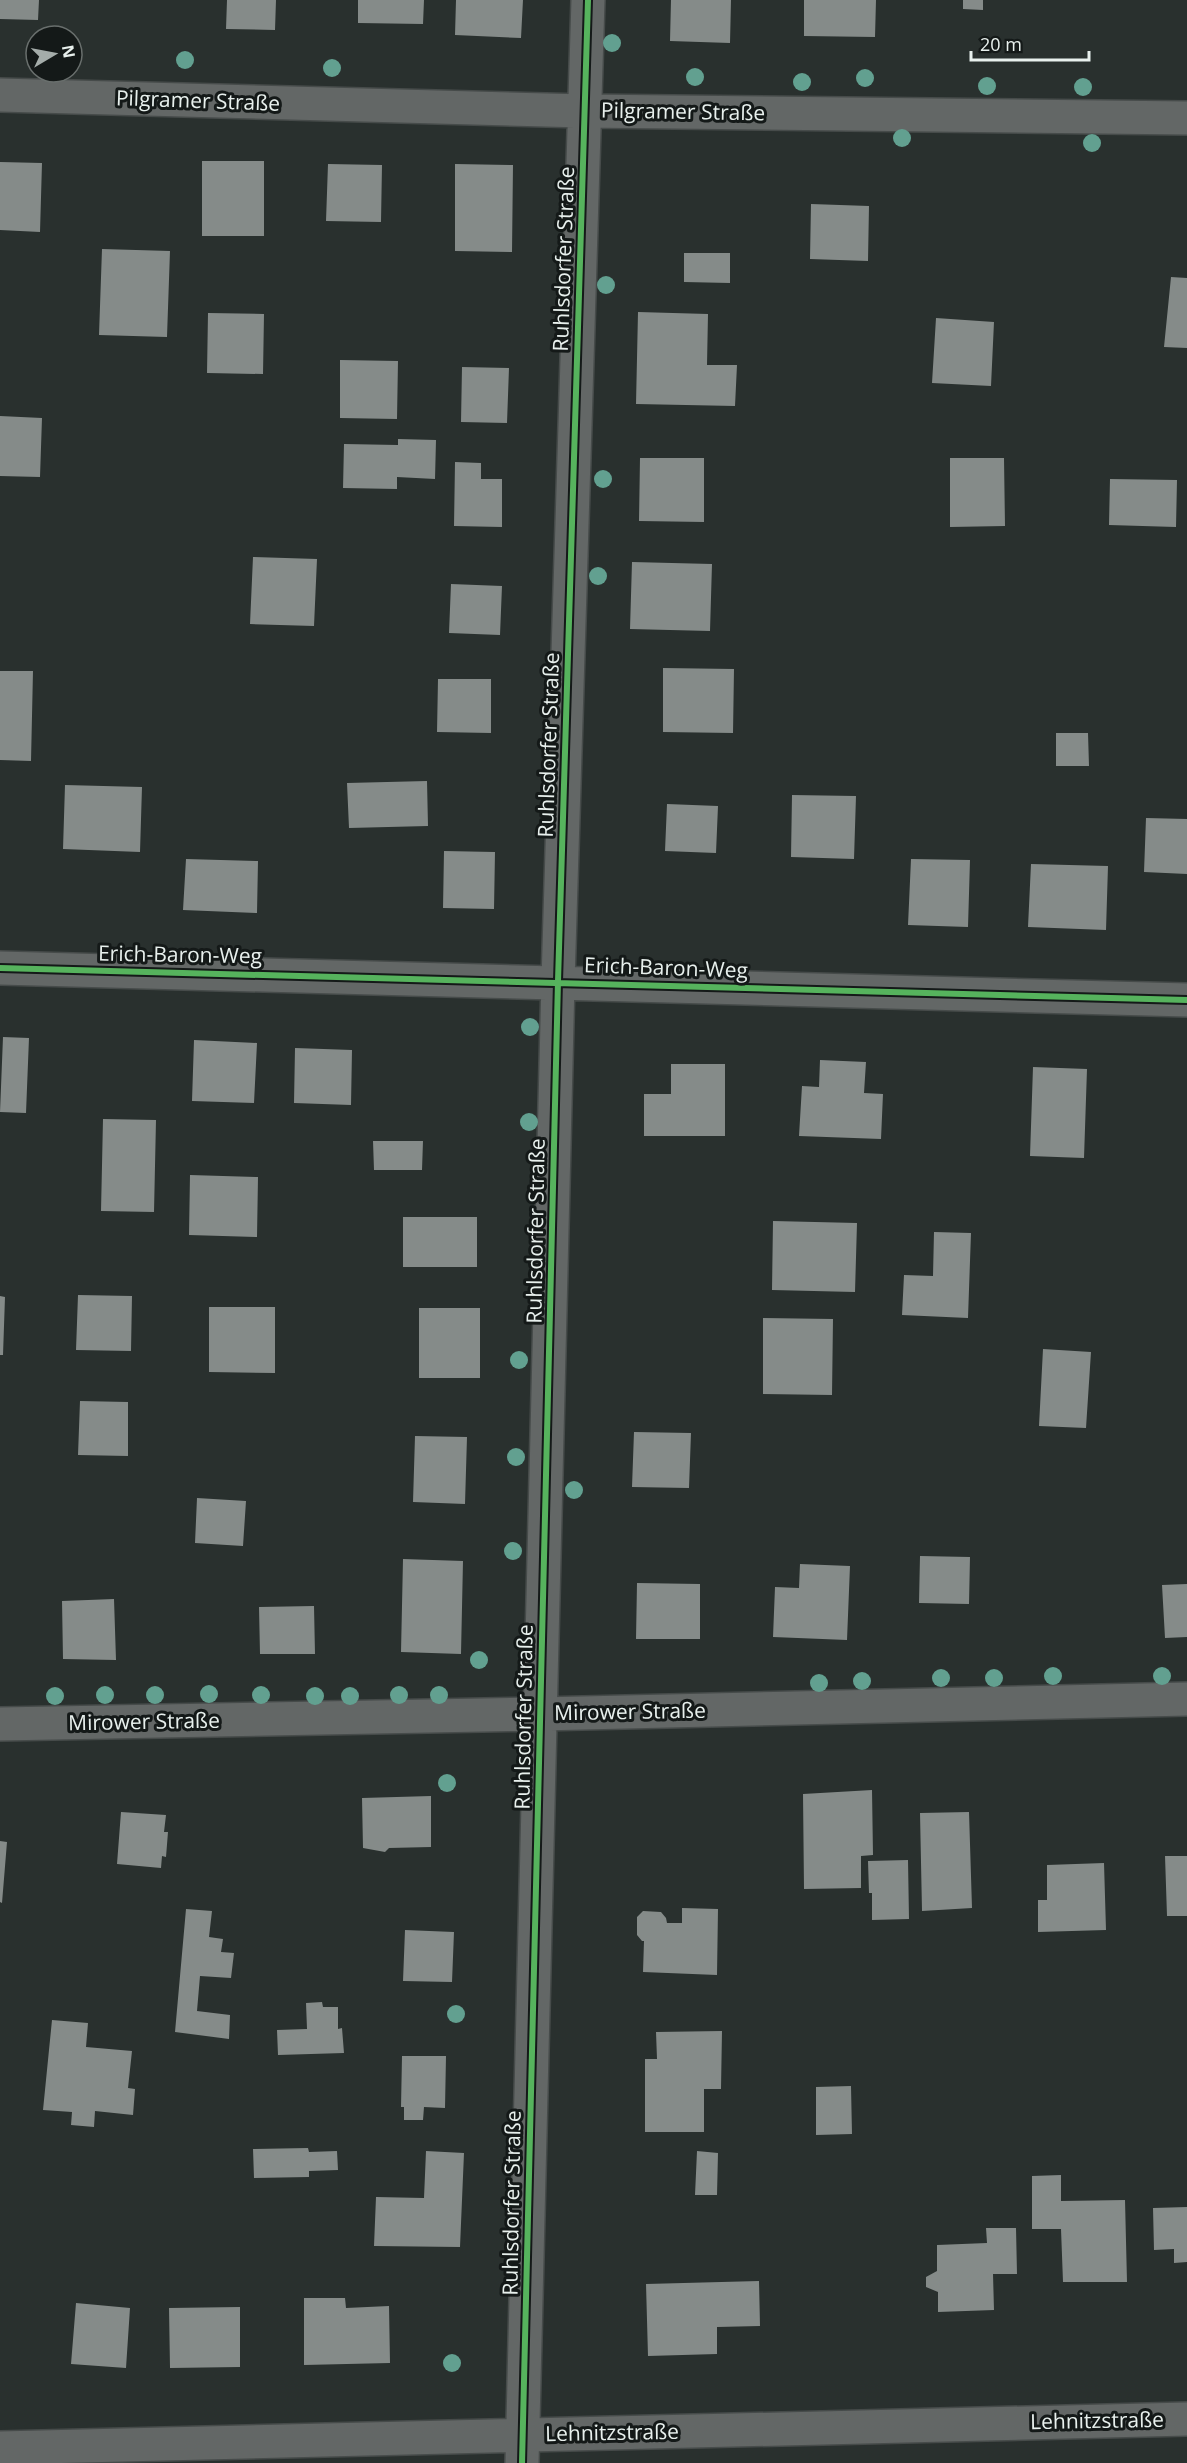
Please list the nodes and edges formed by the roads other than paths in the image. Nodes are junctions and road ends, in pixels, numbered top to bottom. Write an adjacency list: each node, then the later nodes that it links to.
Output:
1 (588, 0): 3 (street, Ruhlsdorfer Straße)
2 (0, 95): 3 (street, Pilgramer Straße)
3 (584, 111): 4 (street, Pilgramer Straße); 6 (street, Ruhlsdorfer Straße)
4 (1187, 118)
5 (0, 968): 6 (street, Erich-Baron-Weg)
6 (558, 981): 7 (street, Erich-Baron-Weg); 9 (street, Ruhlsdorfer Straße)
7 (1187, 1000)
8 (1187, 1699): 9 (street, Mirower Straße)
9 (540, 1714): 10 (street, Mirower Straße); 13 (street, Ruhlsdorfer Straße)
10 (0, 1724)
11 (1187, 2419): 13 (street, Lehnitzstraße)
12 (0, 2448): 13 (street, Lehnitzstraße)
13 (522, 2449)

